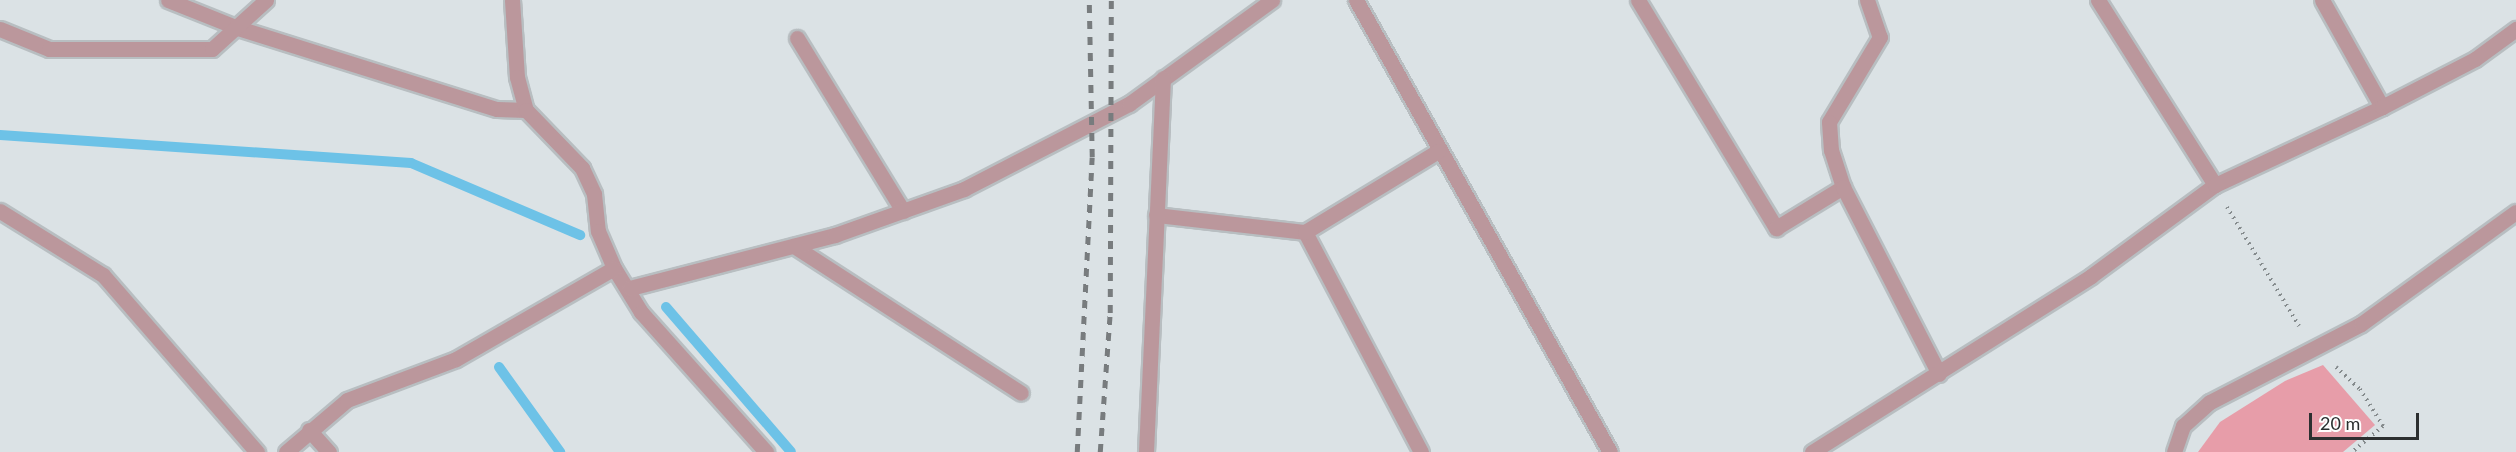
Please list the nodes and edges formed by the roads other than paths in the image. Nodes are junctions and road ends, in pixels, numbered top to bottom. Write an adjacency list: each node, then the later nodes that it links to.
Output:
1 (168, 0): 10 (street)
2 (266, 0): 10 (street)
3 (512, 0): 16 (street)
4 (1272, 0): 14 (street)
5 (1356, 0): 17 (street)
6 (1638, 0): 19 (street)
7 (1867, 0): 19 (street)
8 (2098, 0): 18 (street)
9 (2322, 0): 15 (street)
10 (238, 28): 11 (street); 16 (street)
11 (0, 29)
12 (2516, 29): 15 (street)
13 (797, 38): 21 (street)
14 (1163, 78): 21 (street); 23 (street)
15 (2382, 107): 18 (street)
16 (526, 110): 26 (street)
17 (1438, 151): 24 (street); 37 (street)
18 (2215, 185): 28 (street)
19 (1843, 187): 28 (street)
20 (0, 211): 31 (street)
21 (903, 211): 25 (street)
22 (2516, 212): 39 (street)
23 (1156, 215): 24 (street); 35 (street)
24 (1305, 232): 36 (street)
25 (794, 246): 27 (street); 29 (street)
26 (614, 268): 27 (street); 30 (street)
27 (630, 288): 34 (street)
28 (1939, 374): 38 (street)
29 (1021, 393)
30 (309, 430): 32 (street); 33 (street)
31 (256, 452)
32 (286, 452)
33 (329, 452)
34 (766, 452)
35 (1146, 452)
36 (1421, 452)
37 (1610, 452)
38 (1812, 452)
39 (2174, 452)

